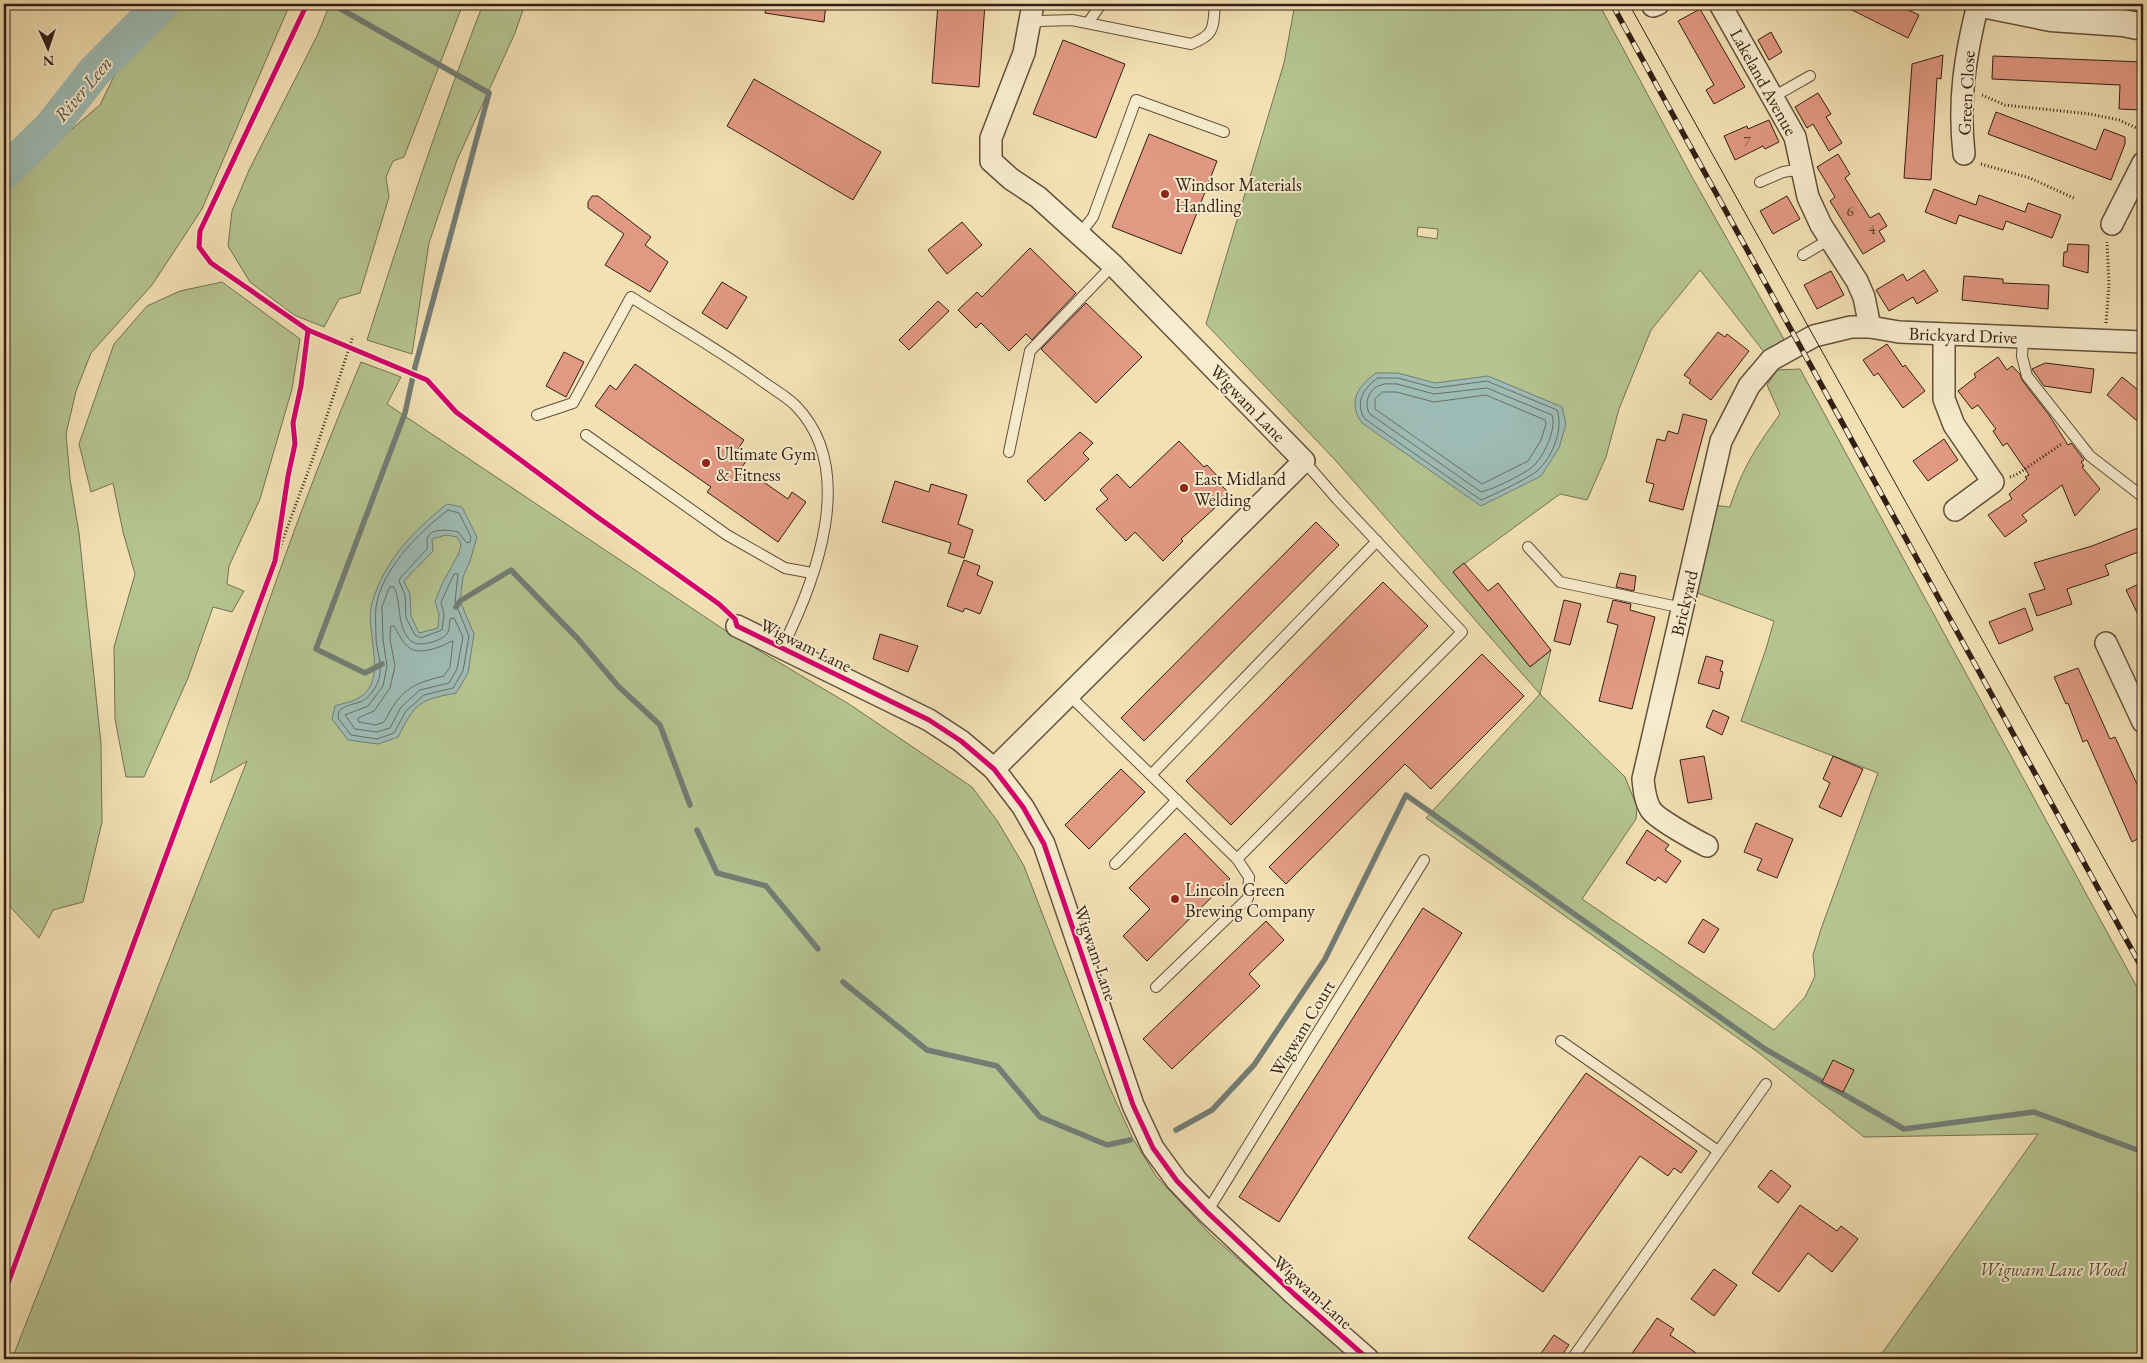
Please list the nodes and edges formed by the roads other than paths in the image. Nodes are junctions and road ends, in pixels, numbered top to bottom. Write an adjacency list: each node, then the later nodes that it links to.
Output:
1 (1033, 4): 9 (street, Wigwam Lane)
2 (1101, 4): 7 (lane)
3 (1215, 4): 7 (lane)
4 (1720, 4): 11 (street, Lakeland Avenue)
5 (1978, 4): 13 (street, Green Close)
6 (1982, 4): 8 (street)
7 (1088, 23): 9 (lane)
8 (2143, 27)
9 (1030, 28): 18 (street, Wigwam Lane)
10 (1810, 76): 11 (lane)
11 (1773, 97): 15 (street, Lakeland Avenue)
12 (1224, 132): 18 (lane)
13 (1964, 154)
14 (2143, 162): 17 (street)
15 (1802, 169): 16 (lane); 19 (street, Lakeland Avenue)
16 (1760, 182)
17 (2112, 224)
18 (1079, 235): 21 (street, Wigwam Lane)
19 (1830, 240): 20 (lane); 22 (street, Lakeland Avenue)
20 (1803, 255)
21 (1113, 265): 29 (lane); 30 (street, Wigwam Lane)
22 (1870, 327): 23 (street, Brickyard Drive); 26 (street, Brickyard Drive)
23 (1944, 334): 24 (street, Brickyard Drive); 32 (street)
24 (2023, 337): 25 (street, Brickyard Drive); 31 (lane)
25 (2143, 342)
26 (1787, 349): 36 (street, Brickyard)
27 (538, 415): 35 (lane)
28 (586, 435): 35 (lane)
29 (1009, 452)
30 (1304, 461): 33 (lane); 40 (street)
31 (2143, 497)
32 (1955, 510)
33 (1377, 541): 43 (lane); 46 (lane)
34 (1528, 547): 36 (lane)
35 (812, 573): 39 (lane)
36 (1683, 608): 45 (street, Brickyard)
37 (737, 626): 39 (street, Wigwam Lane)
38 (2106, 643): 41 (street)
39 (782, 648): 42 (street, Wigwam Lane)
40 (1069, 695): 42 (street); 43 (lane)
41 (2143, 722)
42 (994, 769): 53 (street, Wigwam Lane)
43 (1151, 775): 44 (lane)
44 (1177, 800): 46 (lane); 48 (lane)
45 (1707, 846)
46 (1237, 859): 49 (lane)
47 (1424, 860): 53 (lane, Wigwam Court)
48 (1115, 864)
49 (1156, 987)
50 (1561, 1042): 52 (lane)
51 (1766, 1084): 52 (lane)
52 (1718, 1151): 55 (lane)
53 (1208, 1212): 54 (street, Wigwam Lane)
54 (1368, 1359)
55 (1572, 1359)

